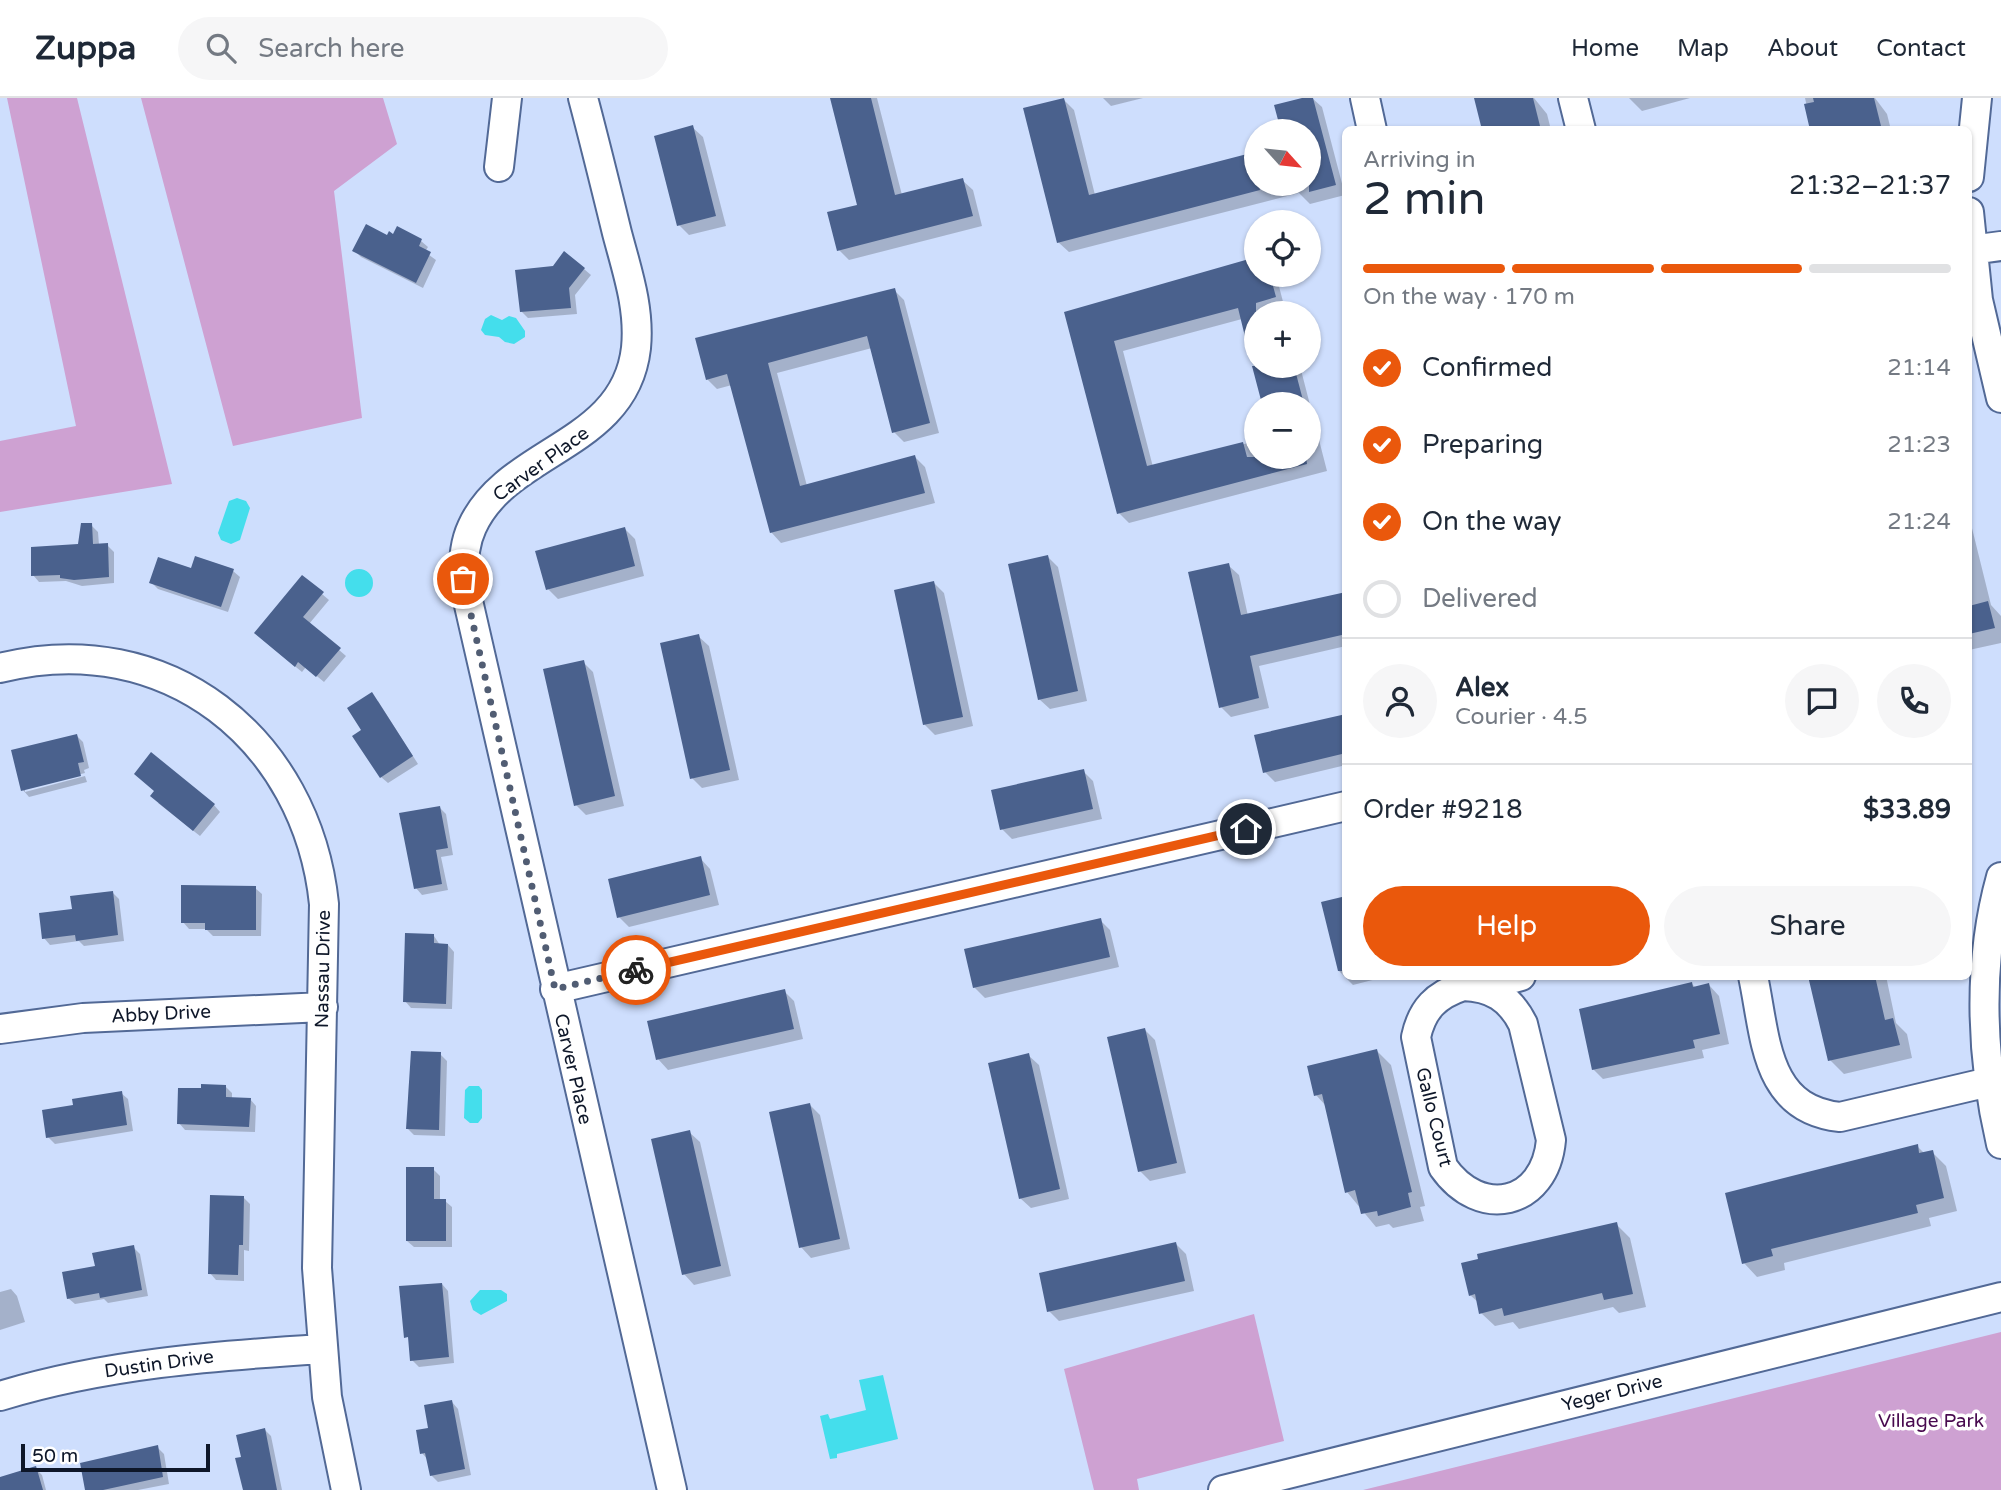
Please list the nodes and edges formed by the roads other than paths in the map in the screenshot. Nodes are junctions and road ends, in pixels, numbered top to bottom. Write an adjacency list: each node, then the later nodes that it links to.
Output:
1 (508, 98): 9 (street)
2 (583, 98): 20 (street, Carver Place)
3 (1365, 98): 6 (street)
4 (1573, 98): 7 (street)
5 (1976, 98): 8 (street)
6 (1371, 126)
7 (1580, 126)
8 (1972, 143)
9 (499, 167)
10 (2001, 246): 11 (street)
11 (1972, 254)
12 (1972, 266): 13 (street)
13 (2001, 398)
14 (0, 668): 21 (street, Nassau Drive)
15 (1342, 807): 20 (street)
16 (2001, 877): 23 (street)
17 (1507, 980): 19 (street, Gallo Court)
18 (1754, 980): 23 (street)
19 (1482, 987): 19 (street, Gallo Court)
20 (555, 989): 29 (street, Carver Place)
21 (323, 1007): 22 (street, Abby Drive); 26 (street, Nassau Drive)
22 (0, 1029)
23 (1989, 1082): 24 (street)
24 (2001, 1144)
25 (2001, 1297): 30 (street, Yeger Drive)
26 (321, 1349): 27 (street, Dustin Drive); 28 (street, Nassau Drive)
27 (0, 1396)
28 (346, 1490)
29 (672, 1490)
30 (1223, 1490)

